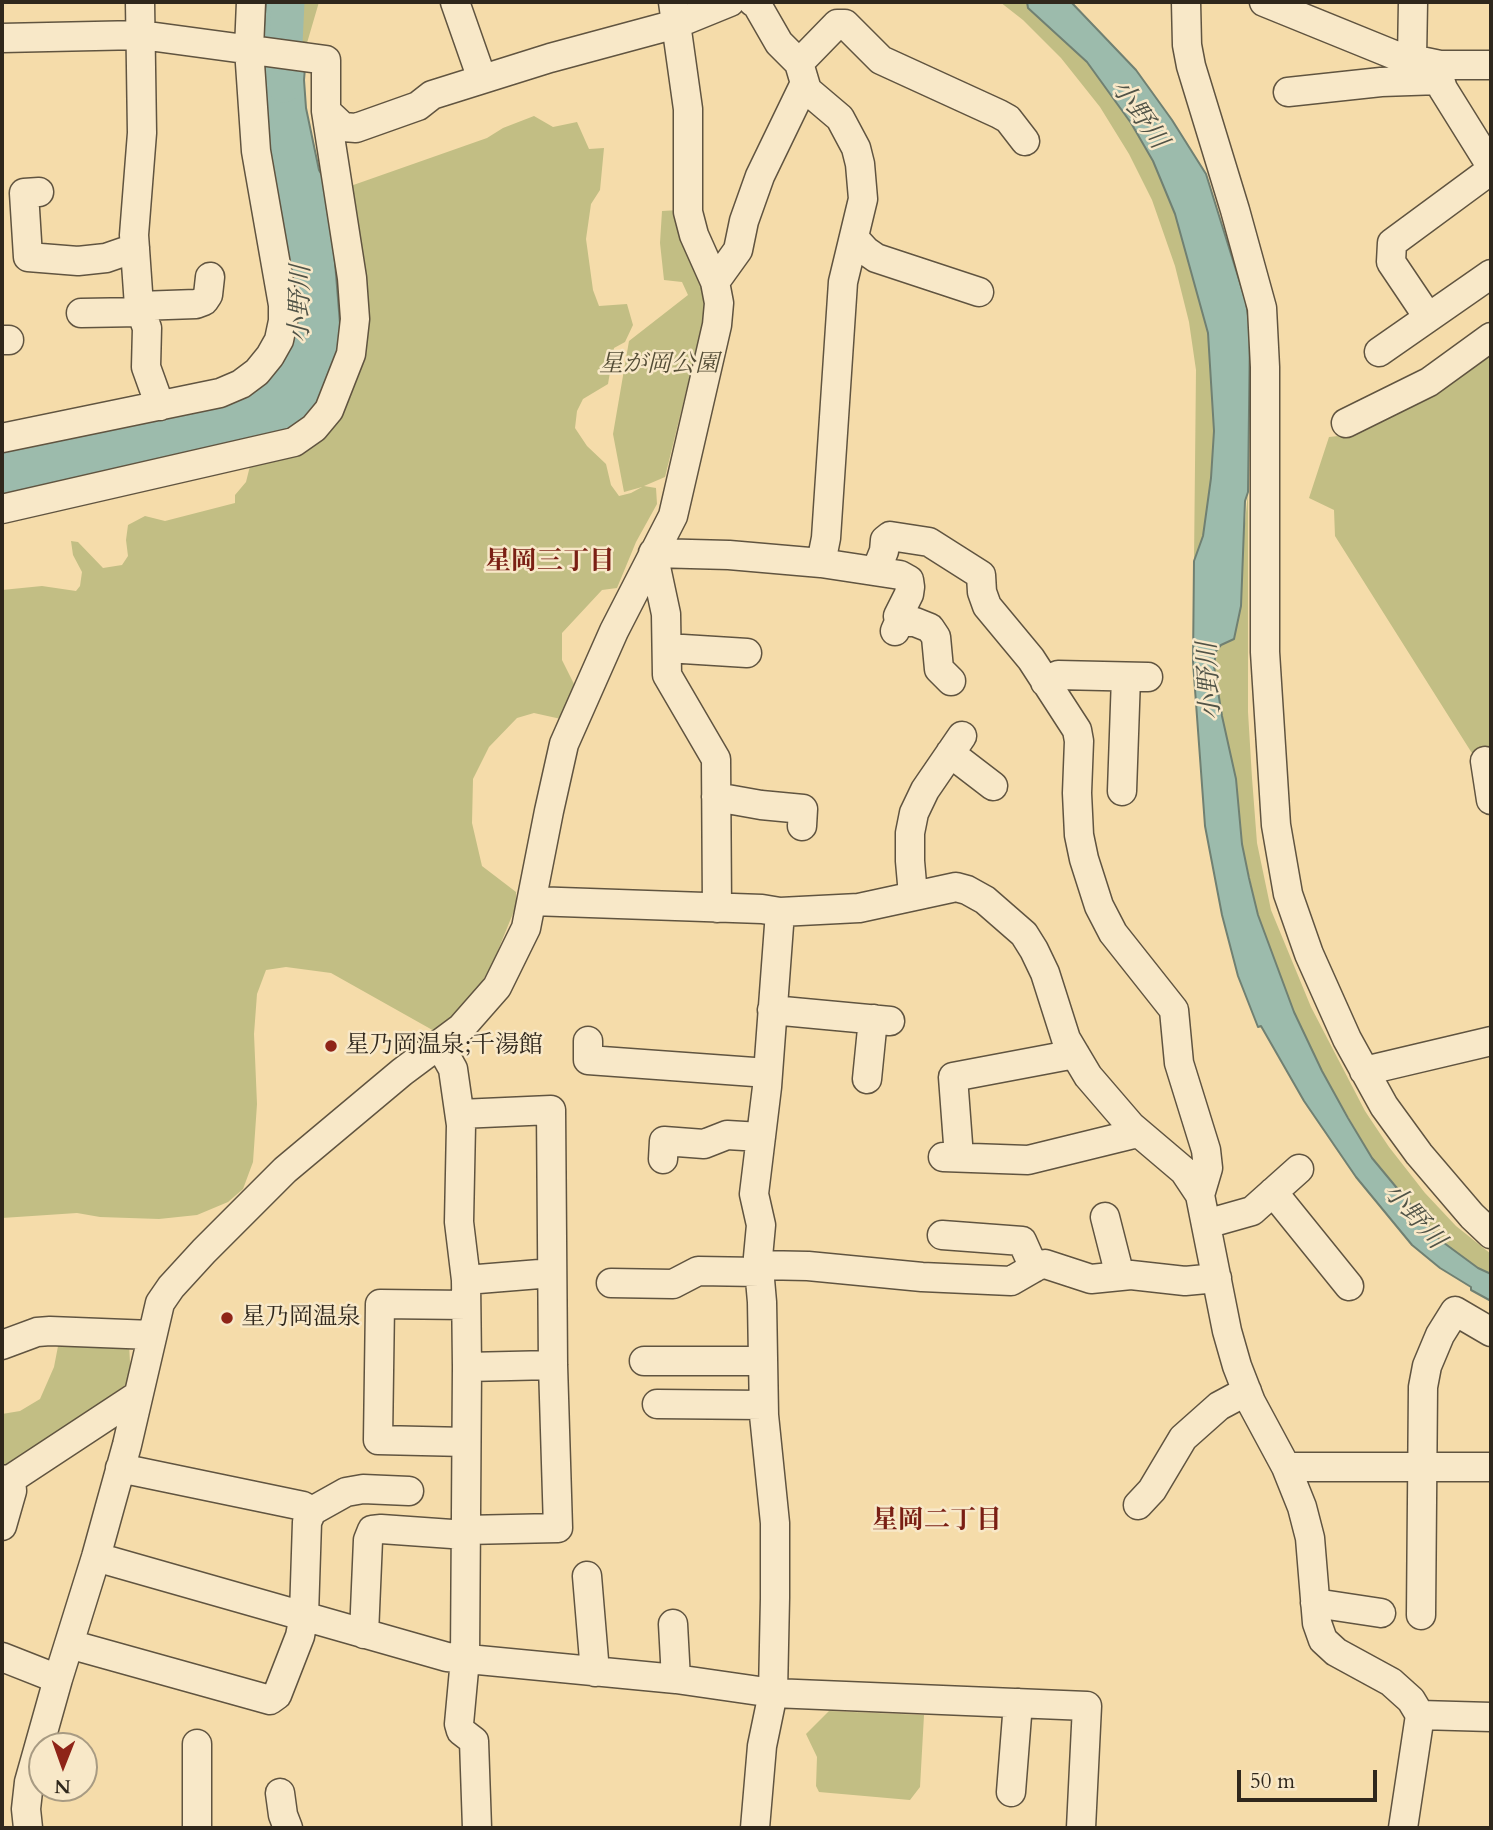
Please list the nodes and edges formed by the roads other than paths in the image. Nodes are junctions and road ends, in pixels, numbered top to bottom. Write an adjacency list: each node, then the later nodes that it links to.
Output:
1 (140, 2): 11 (street)
2 (251, 2): 13 (street)
3 (455, 2): 18 (street)
4 (730, 2): 10 (street)
5 (753, 2): 17 (street)
6 (1186, 2): 62 (street)
7 (1264, 2): 9 (street)
8 (1413, 2): 14 (street)
9 (1300, 9): 14 (street)
10 (675, 13): 18 (street); 29 (street)
11 (141, 35): 12 (street); 13 (street); 26 (street)
12 (2, 38)
13 (253, 50): 20 (street); 36 (street)
14 (1412, 59): 16 (street)
15 (1491, 65): 16 (street)
16 (1440, 73): 19 (street); 22 (street)
17 (802, 74): 21 (street); 25 (street); 29 (street)
18 (482, 79): 20 (street)
19 (1287, 92)
20 (326, 111): 39 (street)
21 (1025, 141)
22 (1491, 168): 33 (street)
23 (39, 192): 24 (street)
24 (14, 228): 26 (street)
25 (855, 239): 30 (street); 41 (street)
26 (135, 248): 31 (street)
27 (1491, 274): 33 (street)
28 (209, 277): 31 (street)
29 (715, 282): 40 (street)
30 (979, 292)
31 (140, 309): 32 (street); 36 (street)
32 (81, 313)
33 (1428, 317): 35 (street)
34 (1491, 337): 37 (street)
35 (1379, 352)
36 (160, 406): 38 (street)
37 (1346, 423)
38 (2, 438)
39 (2, 509)
40 (653, 553): 41 (street); 43 (street); 54 (street)
41 (821, 563): 42 (street)
42 (876, 571): 45 (street); 46 (street)
43 (667, 648): 44 (street); 50 (street)
44 (747, 653)
45 (939, 673)
46 (1045, 682): 48 (street); 71 (street)
47 (1485, 761): 51 (street)
48 (1127, 780)
49 (985, 786): 53 (street)
50 (716, 797): 52 (street); 55 (street)
51 (1491, 800)
52 (802, 826)
53 (913, 895): 56 (street); 61 (street)
54 (532, 901): 55 (street); 60 (street)
55 (717, 908): 56 (street)
56 (780, 912): 57 (street)
57 (772, 1010): 63 (street); 64 (street)
58 (588, 1041): 63 (street)
59 (1491, 1041): 62 (street)
60 (439, 1044): 65 (street); 85 (street)
61 (1075, 1054): 66 (street); 66 (street)
62 (1364, 1071): 74 (street)
63 (768, 1073): 67 (street)
64 (868, 1080)
65 (460, 1114): 77 (street); 83 (street)
66 (1138, 1133): 71 (street)
67 (761, 1137): 68 (street); 76 (street)
68 (663, 1159)
69 (1299, 1169): 70 (street)
70 (1273, 1192): 73 (street); 82 (street)
71 (1200, 1195): 73 (street)
72 (1105, 1217): 78 (street)
73 (1206, 1224): 79 (street)
74 (1491, 1234)
75 (1034, 1268): 78 (street); 80 (street); 80 (street)
76 (759, 1269): 80 (street); 81 (street); 88 (street)
77 (552, 1273): 83 (street); 89 (street)
78 (1120, 1276): 79 (street)
79 (1217, 1278): 91 (street)
80 (960, 1279)
81 (611, 1283)
82 (1349, 1286)
83 (466, 1292): 90 (street); 95 (street)
84 (1491, 1332): 97 (street)
85 (152, 1335): 86 (street); 92 (street)
86 (2, 1345)
87 (644, 1359): 88 (street)
88 (763, 1361): 94 (street)
89 (553, 1365): 90 (street); 105 (street)
90 (467, 1367): 95 (street)
91 (1247, 1391): 96 (street); 102 (street)
92 (137, 1396): 99 (street); 100 (street)
93 (657, 1404): 94 (street)
94 (763, 1405): 120 (street)
95 (466, 1442): 105 (street)
96 (1286, 1467): 97 (street); 108 (street)
97 (1422, 1467): 98 (street); 111 (street)
98 (1491, 1467)
99 (120, 1468): 103 (street); 106 (street)
100 (6, 1479): 104 (street)
101 (409, 1490): 103 (street)
102 (1138, 1505)
103 (312, 1511): 110 (street)
104 (2, 1526)
105 (465, 1533): 113 (street); 116 (street)
106 (96, 1557): 110 (street); 114 (street)
107 (587, 1576): 117 (street)
108 (1315, 1603): 109 (street); 122 (street)
109 (1381, 1613)
110 (304, 1615): 113 (street); 114 (street)
111 (1420, 1615)
112 (673, 1624): 119 (street)
113 (364, 1634): 116 (street)
114 (69, 1644): 118 (street)
115 (2, 1657): 118 (street)
116 (465, 1659): 117 (street); 130 (street)
117 (595, 1672): 119 (street)
118 (58, 1679): 127 (street)
119 (676, 1679): 120 (street)
120 (773, 1693): 121 (street); 131 (street)
121 (1018, 1703): 125 (street); 132 (street)
122 (1420, 1715): 123 (street); 133 (street)
123 (1491, 1717)
124 (197, 1744): 128 (street)
125 (1010, 1792)
126 (280, 1793): 129 (street)
127 (28, 1828)
128 (197, 1828)
129 (288, 1828)
130 (477, 1828)
131 (755, 1828)
132 (1081, 1828)
133 (1403, 1828)

